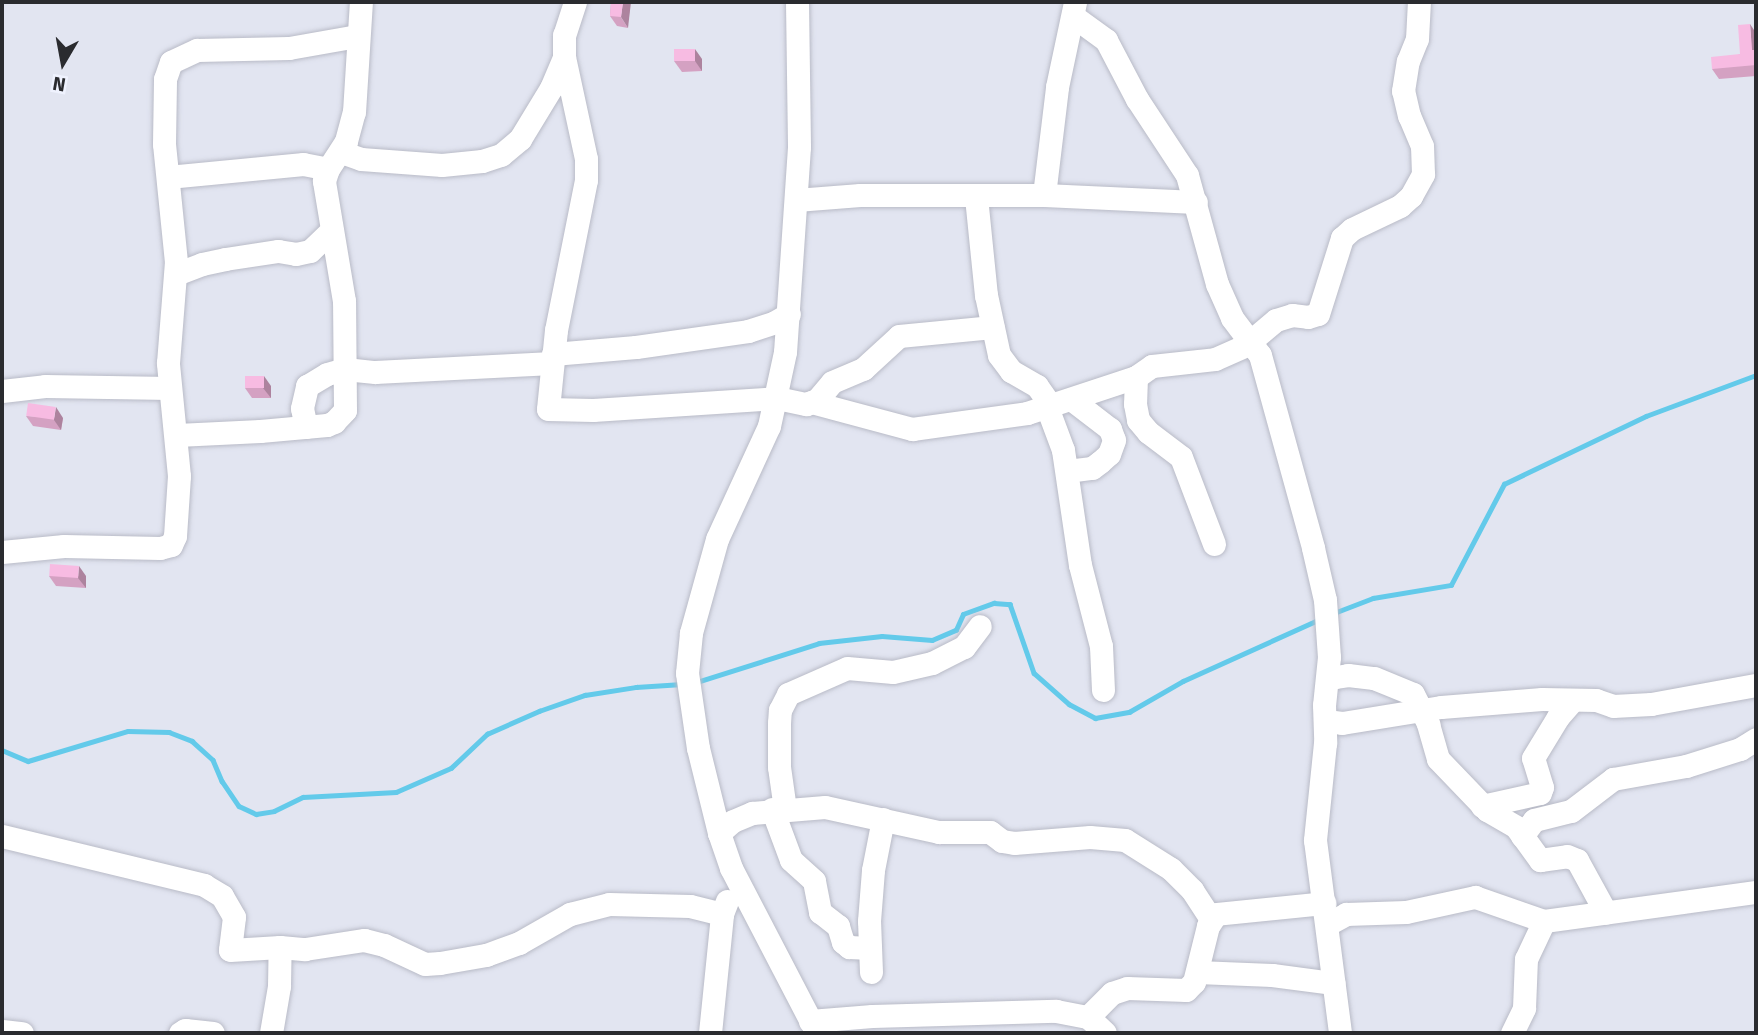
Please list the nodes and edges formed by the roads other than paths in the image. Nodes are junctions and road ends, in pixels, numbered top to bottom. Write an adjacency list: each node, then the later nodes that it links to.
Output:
1 (361, 2): 6 (street)
2 (575, 2): 7 (street)
3 (797, 2): 12 (street)
4 (1419, 2): 18 (street)
5 (1074, 9): 10 (street); 13 (street)
6 (357, 36): 8 (street); 9 (street)
7 (564, 57): 8 (street); 19 (street)
8 (335, 161): 9 (street); 14 (street)
9 (168, 177): 15 (street)
10 (1044, 195): 11 (street); 13 (street)
11 (976, 197): 12 (street); 17 (street)
12 (796, 200): 16 (street)
13 (1196, 202): 18 (street)
14 (332, 230): 15 (street); 20 (street)
15 (176, 274): 22 (street)
16 (789, 314): 19 (street); 24 (street)
17 (993, 327): 25 (street); 26 (street)
18 (1251, 341): 21 (street); 33 (street)
19 (552, 358): 20 (street); 24 (street)
20 (345, 369): 27 (street); 27 (street)
21 (1136, 377): 26 (street); 30 (street)
22 (170, 388): 23 (street); 28 (street)
23 (2, 391)
24 (777, 398): 25 (street); 43 (street)
25 (811, 402): 26 (street)
26 (1056, 404): 29 (street); 29 (street)
27 (306, 427): 28 (street)
28 (177, 435): 31 (street)
29 (1067, 471): 35 (street)
30 (1214, 544)
31 (2, 552)
32 (980, 626): 41 (street)
33 (1328, 672): 37 (street); 38 (street)
34 (1756, 685): 36 (street)
35 (1103, 690)
36 (1573, 701): 37 (street); 40 (street)
37 (1422, 710): 38 (street); 40 (street)
38 (1326, 721): 50 (street)
39 (1756, 739): 45 (street)
40 (1482, 806): 45 (street)
41 (778, 809): 42 (street); 43 (street); 54 (street)
42 (883, 818): 51 (street); 54 (street)
43 (719, 833): 46 (street)
44 (2, 836): 53 (street)
45 (1522, 836): 48 (street)
46 (737, 883): 49 (street); 59 (street)
47 (1756, 892): 48 (street)
48 (1606, 913): 52 (street)
49 (722, 914): 53 (street); 65 (street)
50 (1326, 914): 51 (street); 52 (street); 57 (street)
51 (1211, 919): 56 (street)
52 (1544, 921): 68 (street)
53 (280, 947): 64 (street)
54 (870, 948): 55 (street)
55 (871, 972)
56 (1197, 972): 57 (street); 58 (street)
57 (1333, 983): 67 (street)
58 (1088, 1017): 59 (street); 66 (street)
59 (813, 1027)
60 (2, 1031): 61 (street)
61 (22, 1033)
62 (180, 1033): 63 (street)
63 (213, 1033)
64 (271, 1033)
65 (710, 1033)
66 (1105, 1033)
67 (1340, 1033)
68 (1512, 1033)

